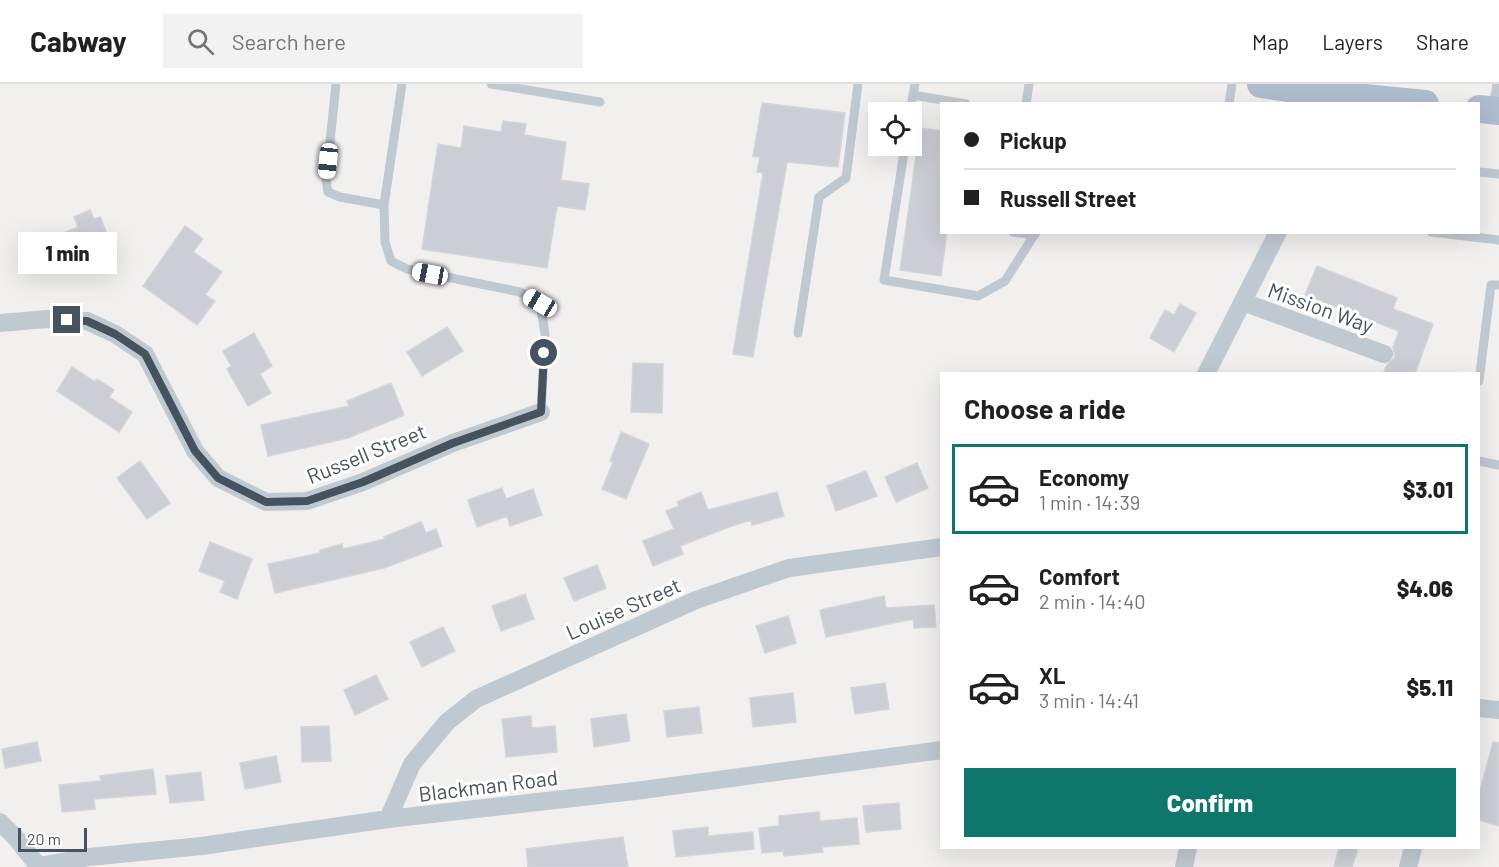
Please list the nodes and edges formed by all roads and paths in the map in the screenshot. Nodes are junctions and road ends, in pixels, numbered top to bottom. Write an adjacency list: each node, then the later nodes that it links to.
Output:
1 (336, 84): 20 (lane)
2 (402, 84): 20 (lane)
3 (491, 84): 11 (lane)
4 (858, 84): 28 (lane)
5 (915, 84): 9 (lane)
6 (1029, 84): 14 (lane)
7 (1232, 84): 15 (lane)
8 (1261, 84): 10 (main road)
9 (913, 95): 12 (lane); 13 (lane)
10 (1343, 100): 16 (main road)
11 (600, 102)
12 (912, 102)
13 (954, 102)
14 (1026, 102)
15 (1229, 102)
16 (1384, 102)
17 (903, 156): 21 (lane)
18 (1480, 172): 19 (lane)
19 (1499, 174)
20 (384, 205): 32 (lane)
21 (1035, 234)
22 (1277, 234): 26 (street)
23 (1448, 234): 24 (lane)
24 (1499, 240)
25 (1499, 285): 31 (lane)
26 (1243, 302): 29 (street, Mission Way); 30 (street)
27 (0, 323): 32 (street, Russell Street)
28 (798, 333)
29 (1384, 354)
30 (1207, 372)
31 (1480, 373)
32 (541, 412)
33 (1480, 461): 34 (lane)
34 (1499, 465)
35 (940, 548): 39 (street, Louise Street)
36 (1480, 708): 37 (street)
37 (1499, 710)
38 (940, 750): 39 (street, Blackman Road)
39 (388, 819): 43 (street, Blackman Road)
40 (0, 822): 43 (street)
41 (1188, 849): 44 (street)
42 (1413, 849): 45 (street)
43 (39, 867)
44 (1184, 867)
45 (1408, 867)

